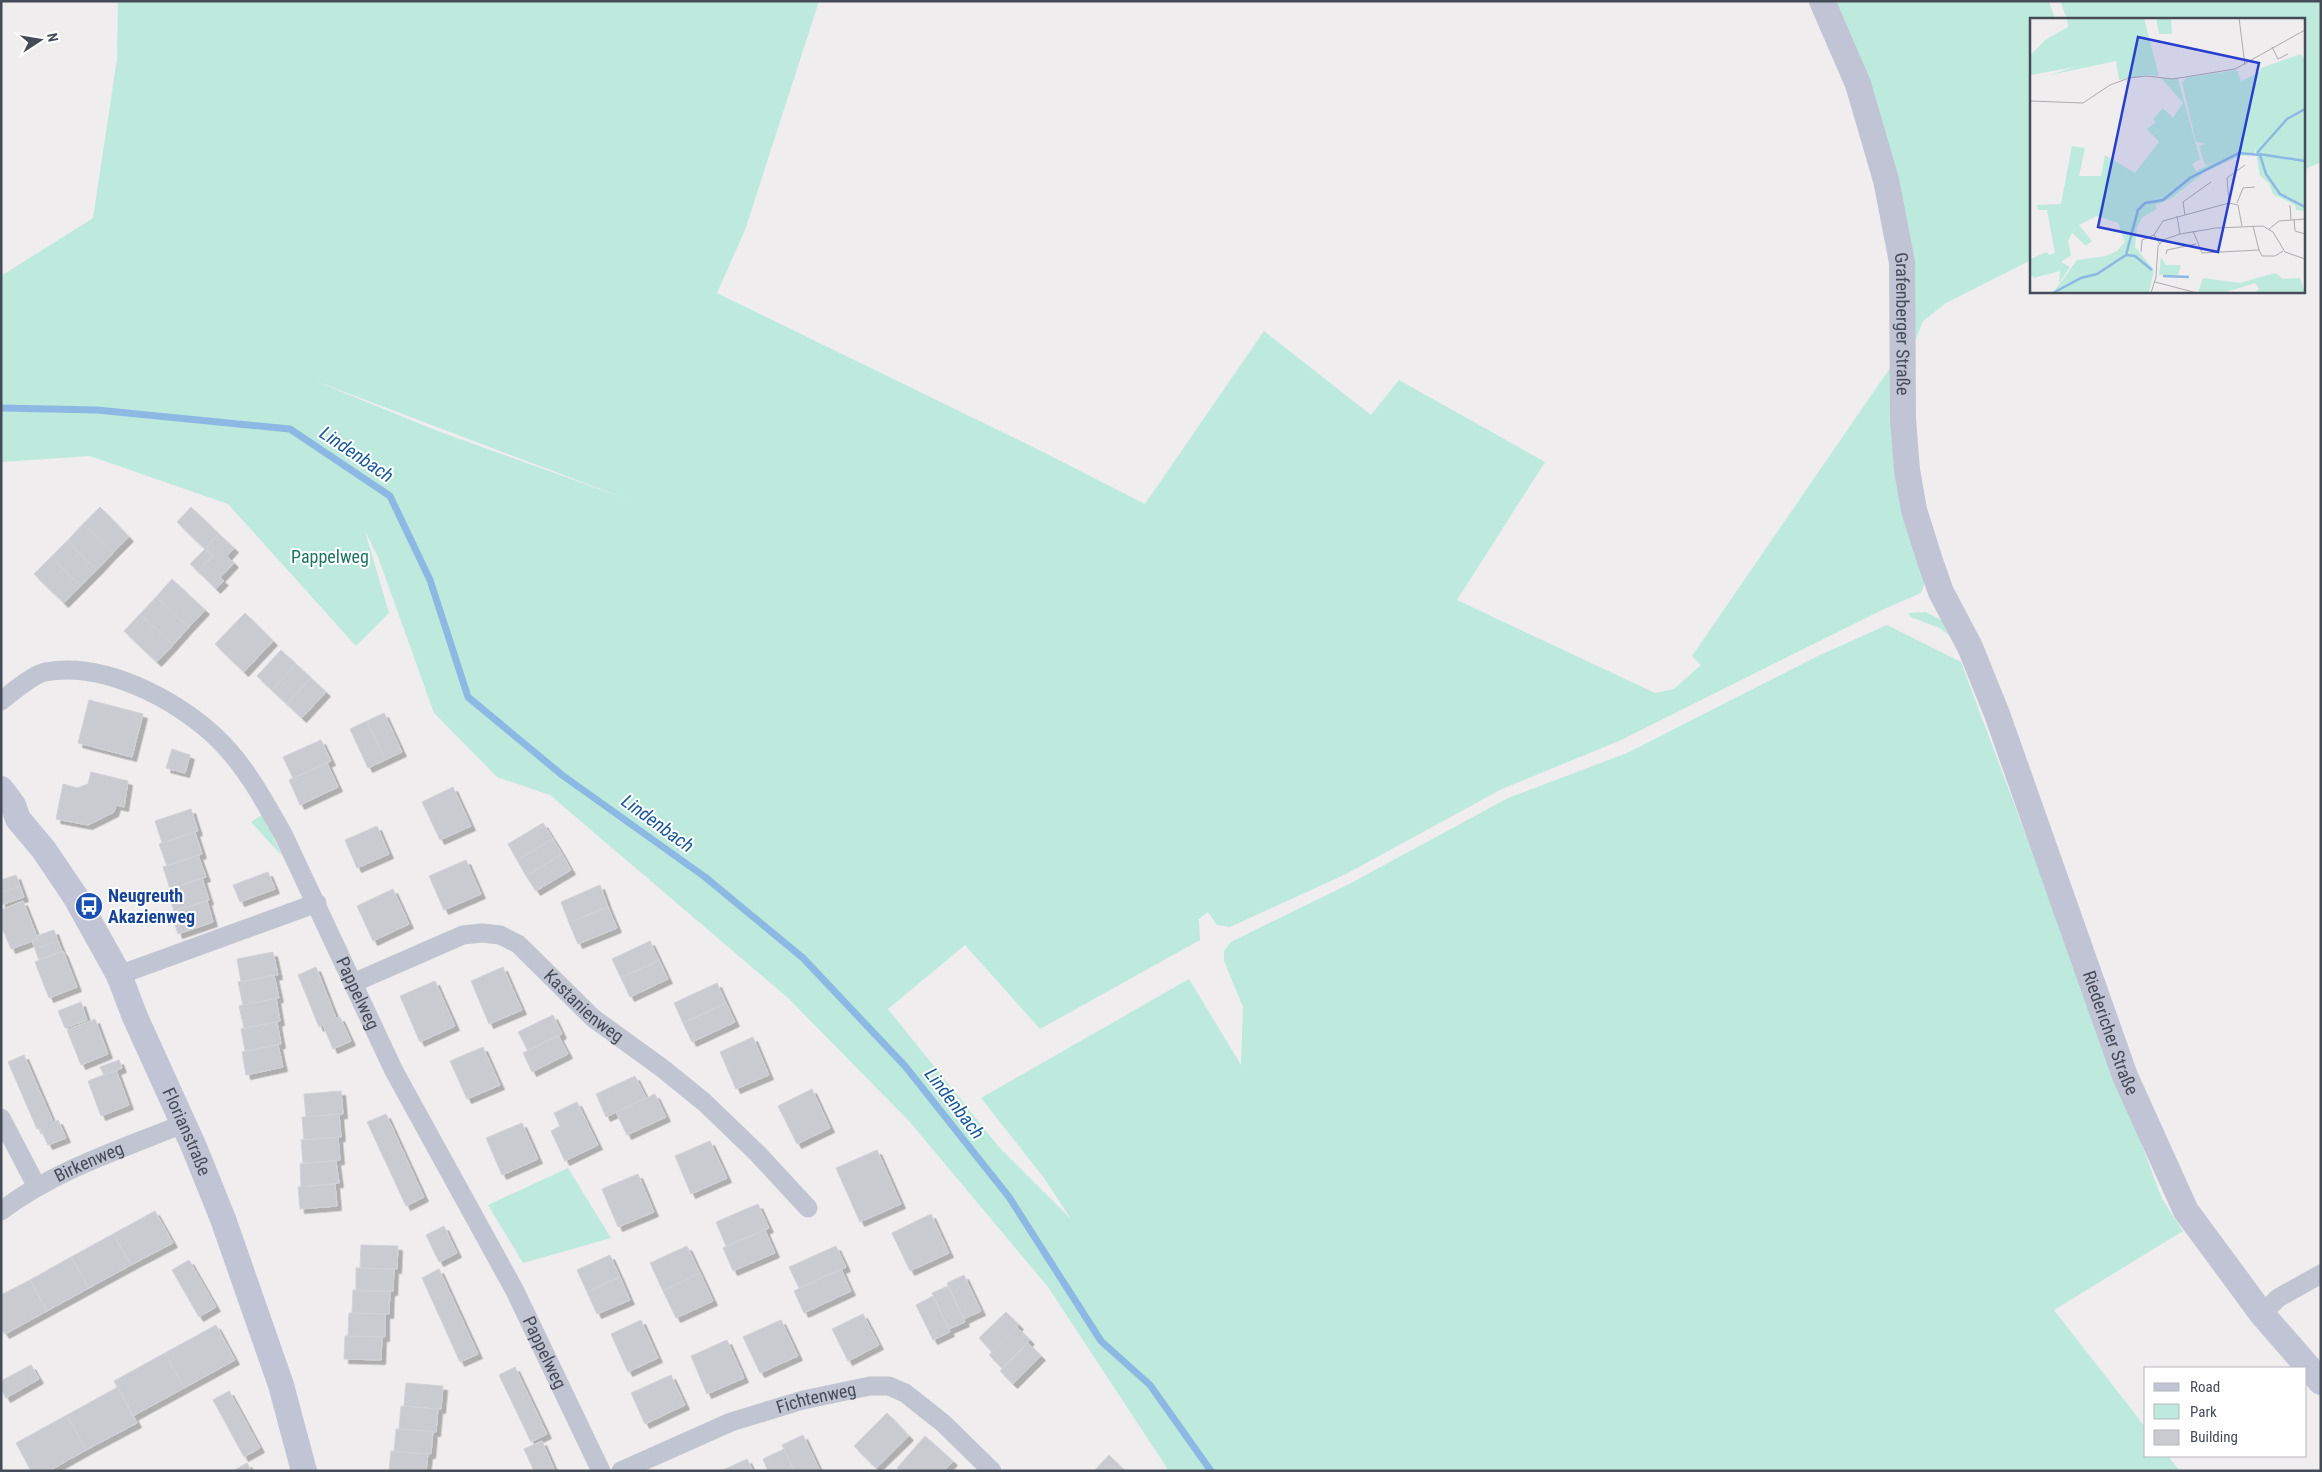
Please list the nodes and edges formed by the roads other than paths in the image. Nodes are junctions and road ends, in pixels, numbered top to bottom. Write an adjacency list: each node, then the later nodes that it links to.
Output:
1 (1822, 1): 2 (street, Grafenberger Straße)
2 (1970, 647): 15 (street, Riedericher Straße)
3 (1, 701): 6 (street, Pappelweg)
4 (1, 789): 5 (street, Florianstraße)
5 (10, 817): 7 (street, Florianstraße)
6 (316, 903): 7 (street); 8 (street, Pappelweg)
7 (119, 976): 10 (street, Florianstraße)
8 (353, 983): 12 (street, Kastanienweg); 18 (street, Pappelweg)
9 (1, 1118): 11 (street)
10 (183, 1124): 11 (street, Birkenweg); 17 (street, Florianstraße)
11 (37, 1187): 13 (street, Birkenweg)
12 (808, 1208)
13 (1, 1211)
14 (2321, 1274): 15 (street)
15 (2262, 1314): 16 (street, Riedericher Straße)
16 (2321, 1382)
17 (304, 1471)
18 (601, 1471)
19 (621, 1471): 20 (street, Fichtenweg)
20 (992, 1471)

